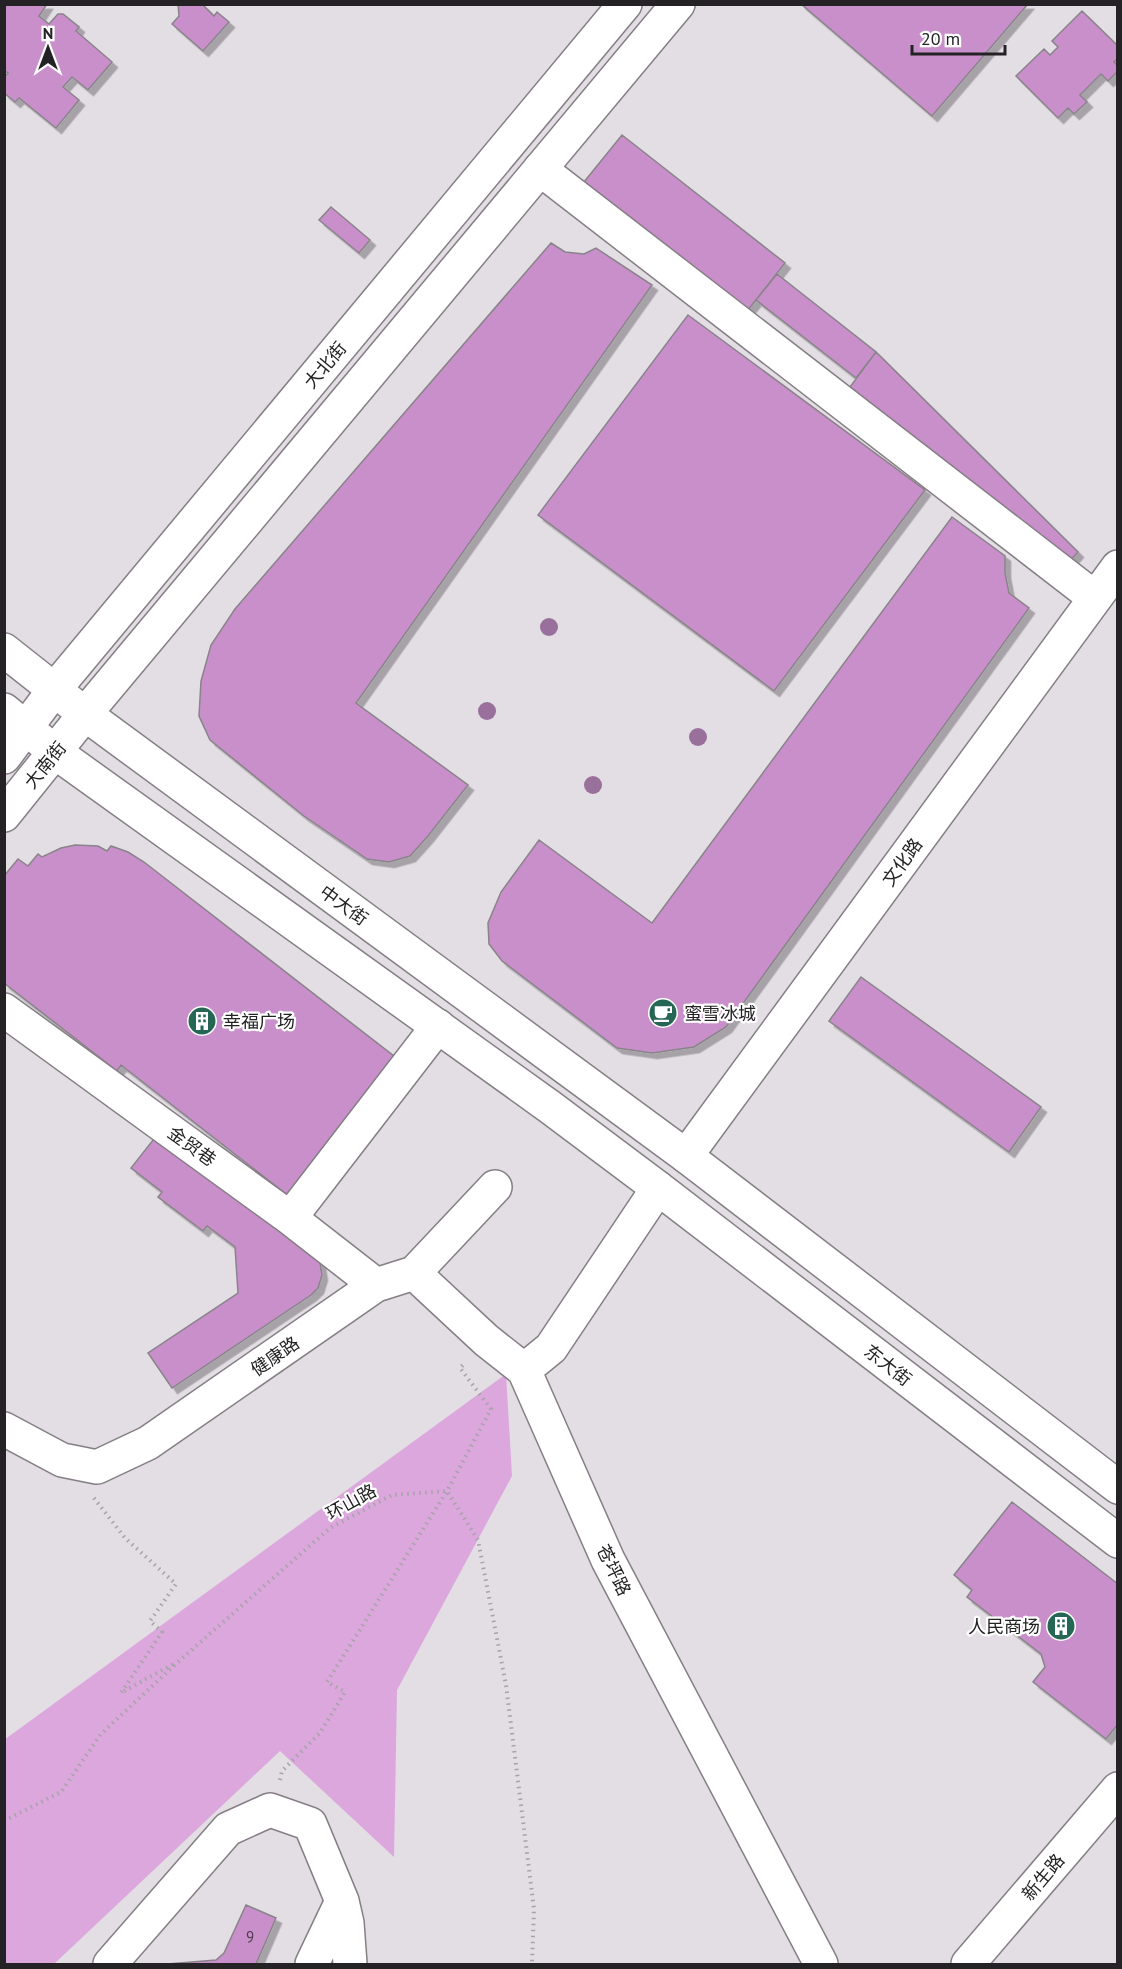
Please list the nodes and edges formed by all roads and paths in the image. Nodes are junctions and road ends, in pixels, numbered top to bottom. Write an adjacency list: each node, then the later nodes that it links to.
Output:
1 (625, 4): 7 (main road, 大北街)
2 (678, 4): 3 (main road)
3 (540, 169): 5 (main road); 8 (main road)
4 (1118, 567): 5 (main road, 文化路)
5 (1095, 598): 15 (main road, 文化路)
6 (4, 650): 7 (main road, 中大街)
7 (54, 690): 8 (main road, 中大街); 9 (main road, 大北街)
8 (85, 714): 10 (main road, 大南街); 15 (main road, 中大街)
9 (16, 718): 10 (main road); 11 (main road, 大南街)
10 (55, 752): 12 (main road, 大南街); 14 (main road)
11 (4, 757)
12 (4, 815)
13 (4, 1010): 18 (main road, 金贸巷)
14 (438, 1026): 17 (main road); 18 (main road)
15 (686, 1156): 25 (main road)
16 (495, 1187): 19 (main road)
17 (658, 1188): 22 (main road); 27 (main road, 东大街)
18 (290, 1218): 20 (main road, 金贸巷)
19 (414, 1273): 20 (main road, 健康路); 21 (main road)
20 (376, 1285): 24 (main road, 健康路)
21 (486, 1340): 22 (main road); 26 (path)
22 (524, 1370): 37 (main road, 苍坪路)
23 (4, 1429): 24 (main road)
24 (97, 1467): 28 (path)
25 (1118, 1487)
26 (447, 1491): 28 (path, 环山路); 30 (path); 36 (path)
27 (1118, 1541)
28 (179, 1661): 31 (path, 环山路)
29 (1118, 1789): 38 (main road, 新生路)
30 (270, 1810): 32 (main road); 33 (main road)
31 (4, 1821)
32 (342, 1900): 34 (main road); 35 (main road)
33 (110, 1965)
34 (312, 1965)
35 (350, 1965)
36 (532, 1965)
37 (821, 1965)
38 (968, 1965)

